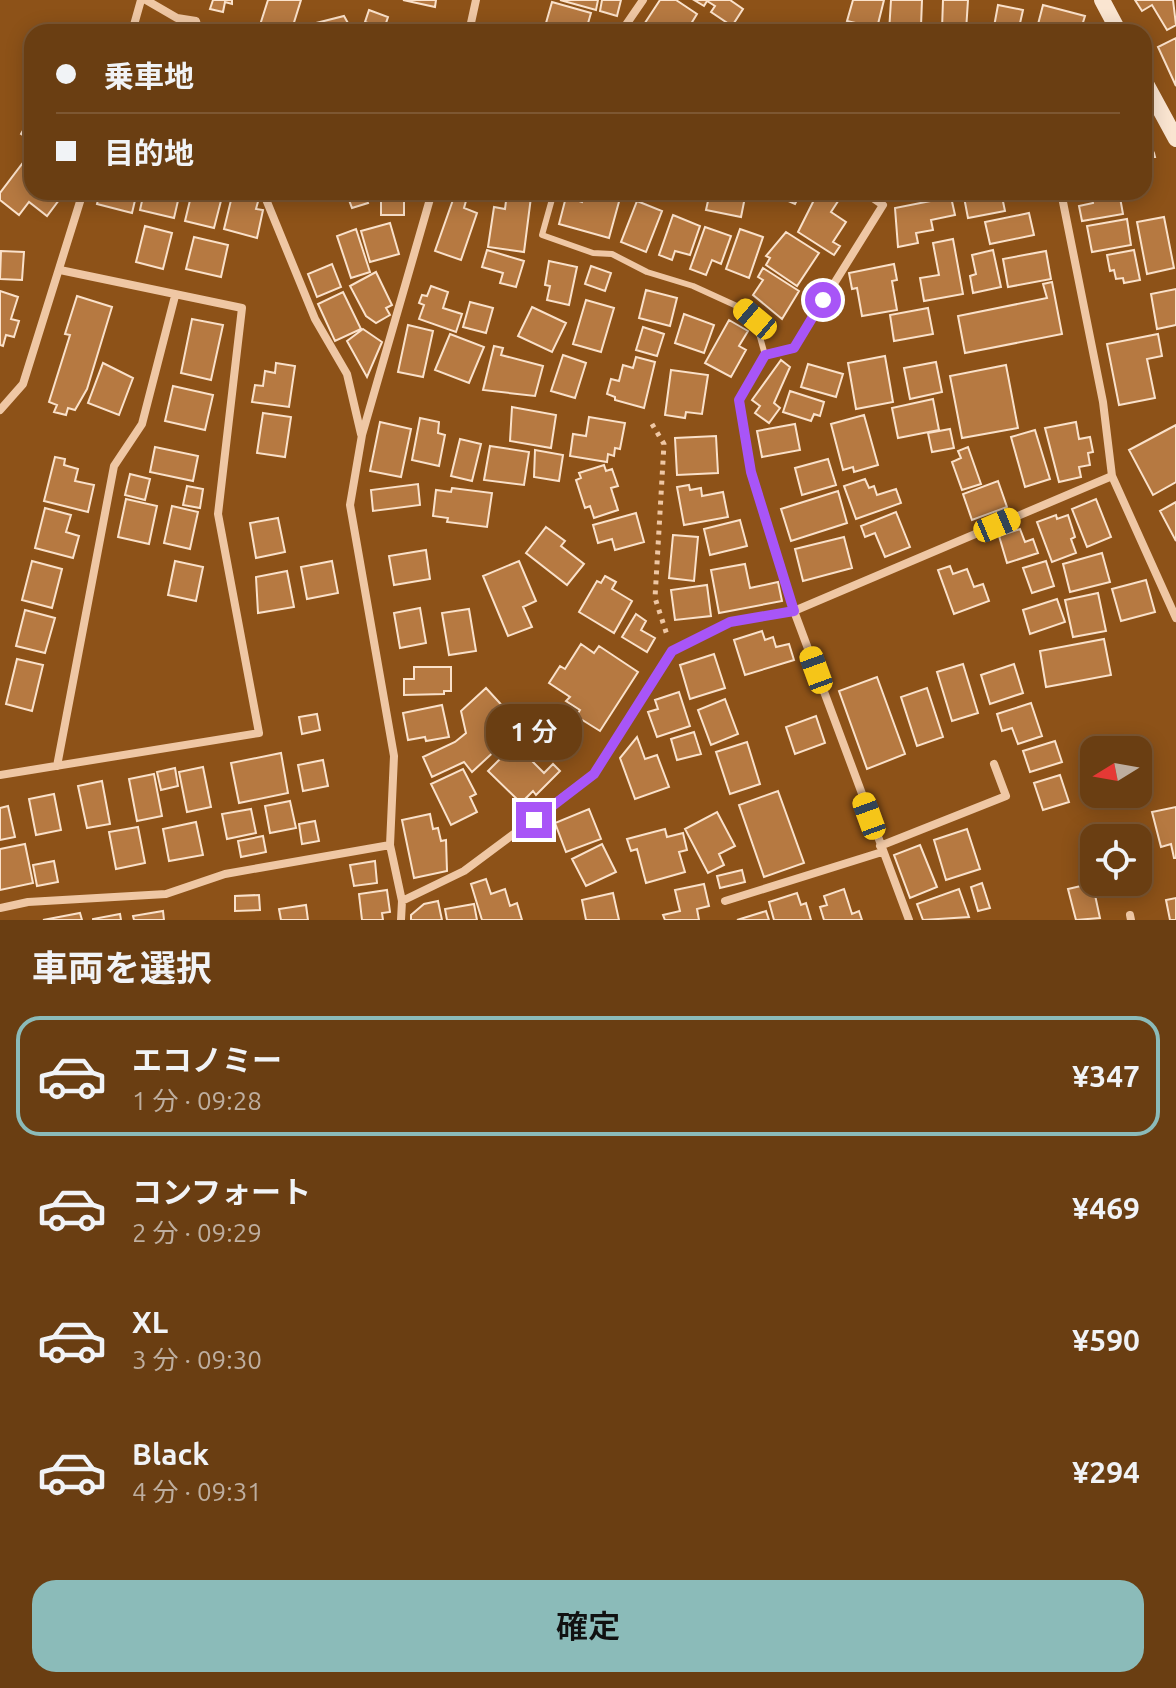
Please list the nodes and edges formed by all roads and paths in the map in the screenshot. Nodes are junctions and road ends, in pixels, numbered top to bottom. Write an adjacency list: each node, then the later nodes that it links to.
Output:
1 (144, 0): 5 (street); 6 (street)
2 (476, 0): 7 (street)
3 (643, 0): 8 (street)
4 (1102, 0): 9 (street)
5 (135, 24)
6 (197, 24)
7 (471, 24)
8 (626, 24)
9 (1115, 24)
10 (1152, 92): 11 (street)
11 (1171, 121): 12 (street)
12 (1176, 139)
13 (81, 200): 19 (street)
14 (266, 200): 24 (street)
15 (430, 200): 24 (street)
16 (552, 200): 21 (lane)
17 (876, 200): 21 (street)
18 (1063, 200): 25 (street)
19 (60, 270): 20 (street); 22 (street)
20 (175, 296): 30 (street); 30 (street)
21 (765, 355): 26 (street)
22 (0, 410)
23 (652, 424): 28 (path)
24 (362, 435): 32 (street)
25 (1112, 476): 26 (street); 27 (street)
26 (794, 611): 28 (street); 33 (street)
27 (1176, 618)
28 (672, 651): 34 (street)
29 (994, 764): 33 (street)
30 (57, 766): 31 (street)
31 (0, 775)
32 (390, 845): 34 (street); 36 (street)
33 (881, 849): 35 (street); 38 (street)
34 (402, 901): 37 (street)
35 (725, 901)
36 (0, 908)
37 (401, 920)
38 (909, 920)

